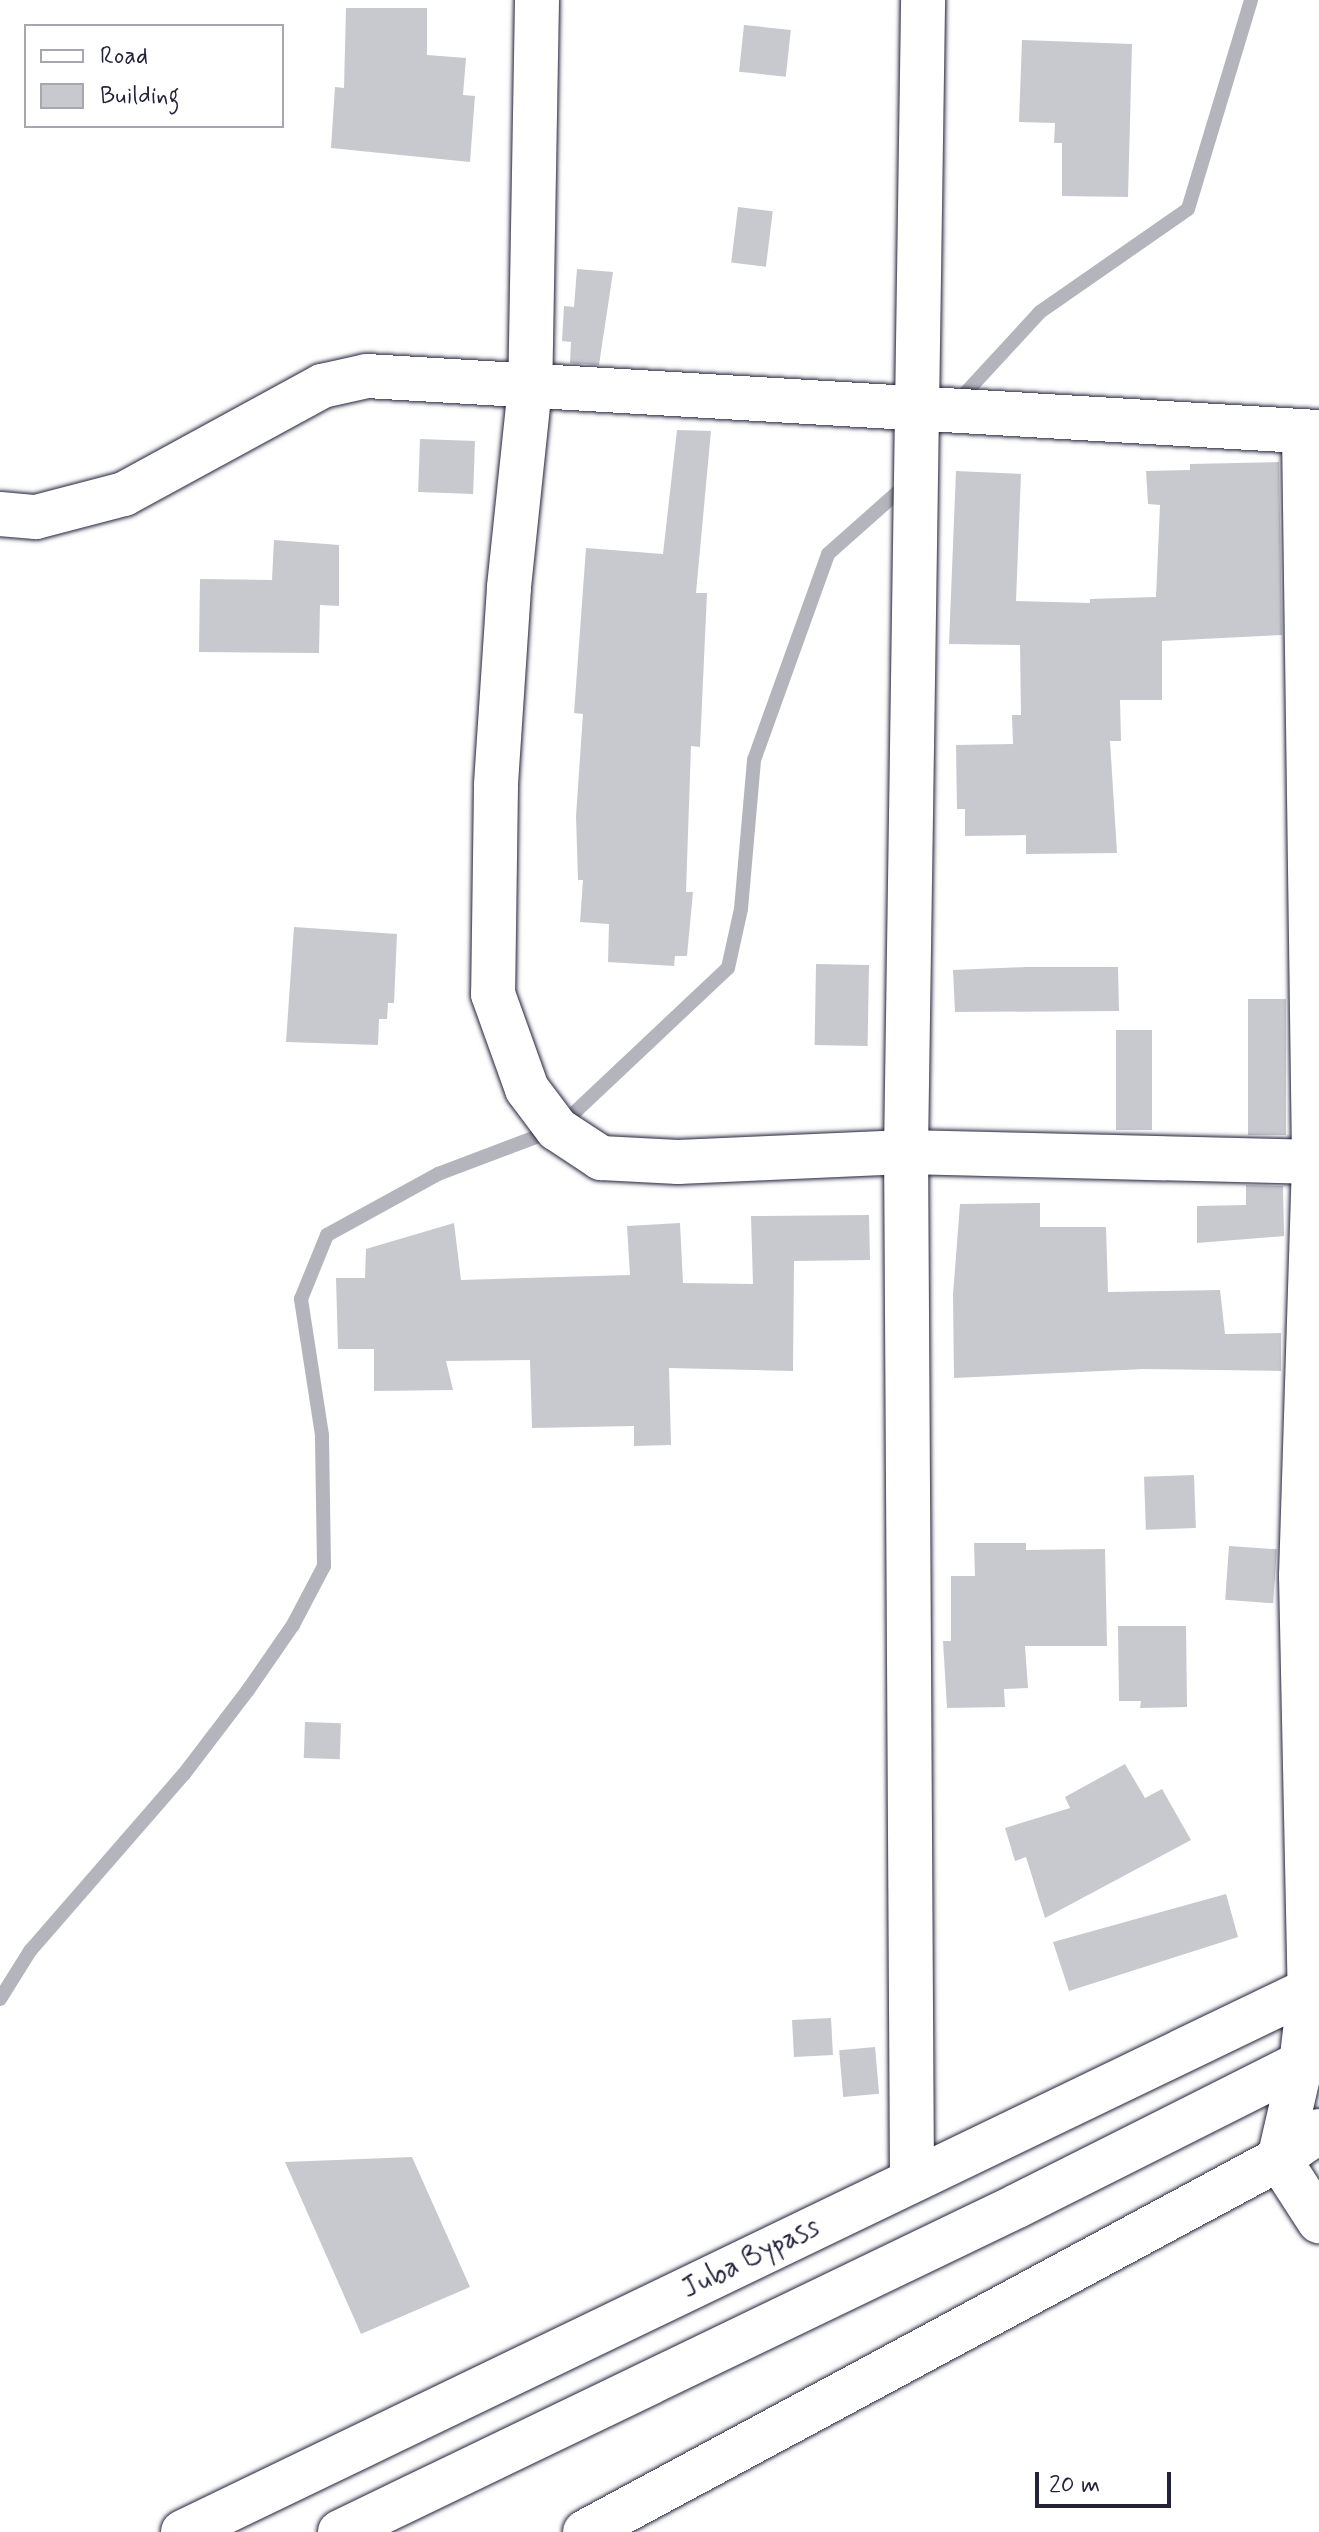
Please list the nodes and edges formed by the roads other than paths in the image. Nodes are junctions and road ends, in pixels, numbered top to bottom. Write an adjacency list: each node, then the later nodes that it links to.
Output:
1 (537, 0): 3 (street)
2 (923, 0): 4 (street)
3 (530, 387): 4 (street); 6 (street); 8 (street)
4 (916, 412): 5 (street); 8 (street)
5 (1312, 433): 9 (street)
6 (18, 515): 7 (street)
7 (0, 540)
8 (906, 1152): 9 (street); 14 (street)
9 (1317, 1162): 10 (street)
10 (1315, 1987): 11 (street); 14 (street, Juba Bypass)
11 (1310, 2059): 13 (street); 17 (street)
12 (1319, 2131): 13 (street)
13 (1279, 2159): 15 (street); 18 (street)
14 (912, 2180): 16 (street, Juba Bypass)
15 (1319, 2221)
16 (183, 2532)
17 (340, 2532)
18 (585, 2532)

